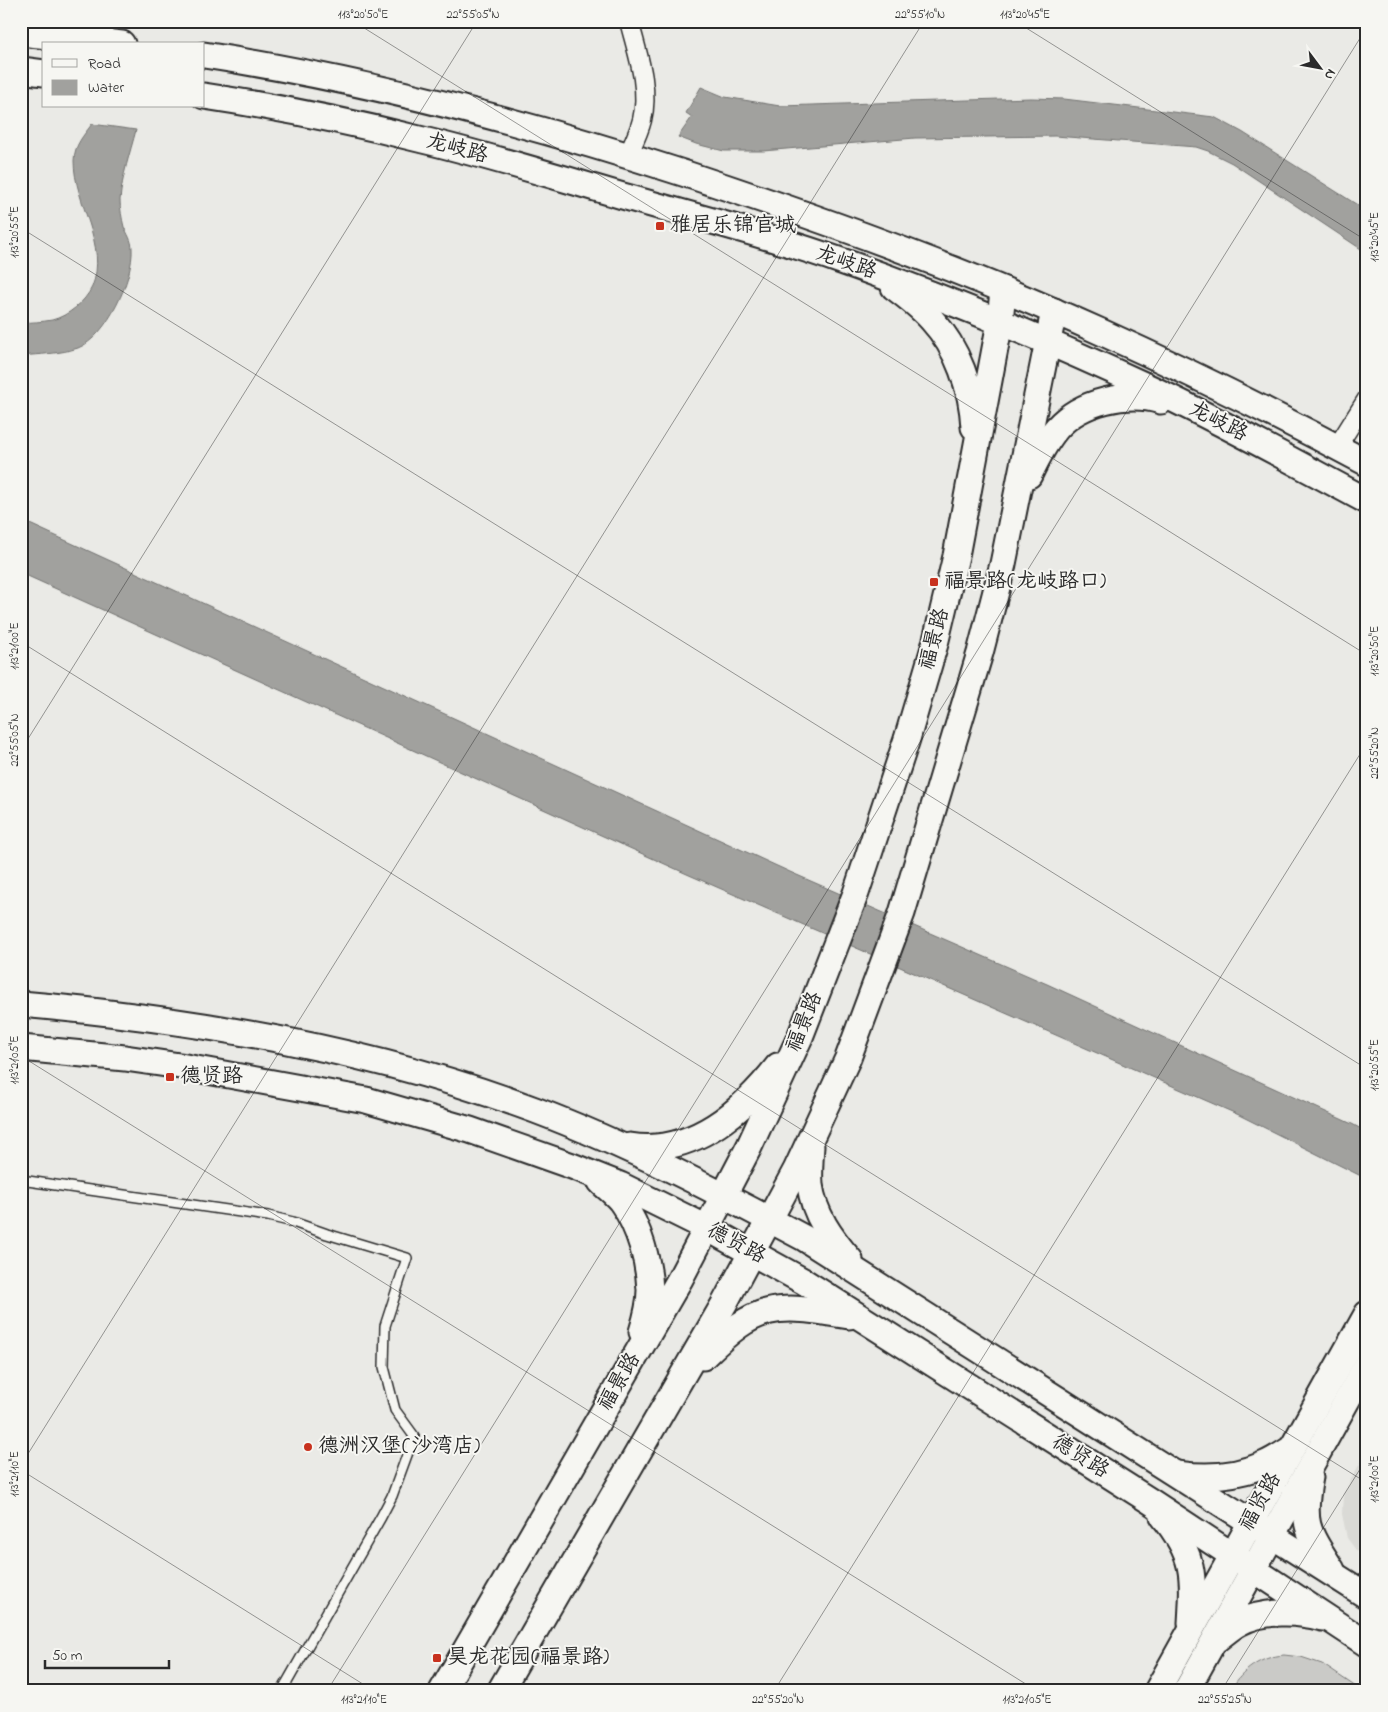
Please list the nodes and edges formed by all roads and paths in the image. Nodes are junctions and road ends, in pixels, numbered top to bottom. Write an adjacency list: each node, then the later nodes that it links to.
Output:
1 (629, 21): 8 (street)
2 (21, 33): 3 (street)
3 (104, 42)
4 (205, 55): 8 (street, 龙岐路)
5 (21, 70): 6 (street)
6 (42, 73)
7 (205, 96): 9 (street, 龙岐路)
8 (628, 155): 10 (street, 龙岐路)
9 (874, 272): 12 (street, 龙岐路); 17 (street)
10 (1003, 290): 11 (street, 龙岐路); 12 (street, 福景路)
11 (1054, 311): 13 (street); 16 (street, 龙岐路)
12 (1000, 322): 13 (street, 龙岐路); 17 (street, 福景路)
13 (1047, 342): 15 (street, 龙岐路); 20 (street)
14 (1367, 399): 16 (street)
15 (1194, 410): 19 (street, 龙岐路); 20 (street)
16 (1337, 447): 18 (street, 龙岐路)
17 (975, 456): 22 (street, 福景路)
18 (1367, 463)
19 (1367, 501)
20 (1011, 524): 24 (street)
21 (21, 1004): 25 (street, 德贤路)
22 (798, 1041): 25 (street); 28 (street, 福景路)
23 (21, 1048): 26 (street, 德贤路)
24 (811, 1137): 29 (street); 32 (street)
25 (617, 1143): 28 (street, 德贤路)
26 (592, 1174): 30 (street, 德贤路); 35 (street)
27 (21, 1180): 52 (lane)
28 (724, 1195): 29 (street, 德贤路); 30 (street, 福景路)
29 (768, 1218): 31 (street); 32 (street, 德贤路)
30 (707, 1228): 31 (street, 德贤路); 35 (street, 福景路)
31 (751, 1251): 34 (street, 德贤路); 37 (street)
32 (861, 1274): 40 (street, 德贤路)
33 (1367, 1314): 38 (street, 福贤路)
34 (859, 1318): 37 (street); 41 (street, 德贤路)
35 (637, 1353): 53 (street, 福景路)
36 (1367, 1364): 39 (street, 福贤路)
37 (680, 1380): 54 (street)
38 (1292, 1449): 40 (street); 42 (street, 福贤路)
39 (1313, 1462): 43 (street, 福贤路); 46 (street)
40 (1174, 1473): 42 (street, 德贤路)
41 (1152, 1503): 44 (street, 德贤路); 49 (street)
42 (1250, 1522): 43 (street, 德贤路); 44 (street, 福贤路)
43 (1272, 1535): 45 (street, 福贤路); 46 (street, 德贤路)
44 (1232, 1555): 45 (street, 德贤路); 49 (street, 福贤路)
45 (1253, 1569): 48 (street, 德贤路); 50 (street, 福贤路)
46 (1336, 1576): 47 (street, 德贤路)
47 (1367, 1596)
48 (1332, 1621): 50 (street); 51 (street, 德贤路)
49 (1184, 1642): 55 (street, 福贤路)
50 (1213, 1642): 56 (street, 福贤路)
51 (1367, 1644)
52 (282, 1691)
53 (442, 1691)
54 (500, 1691)
55 (1157, 1691)
56 (1186, 1691)

